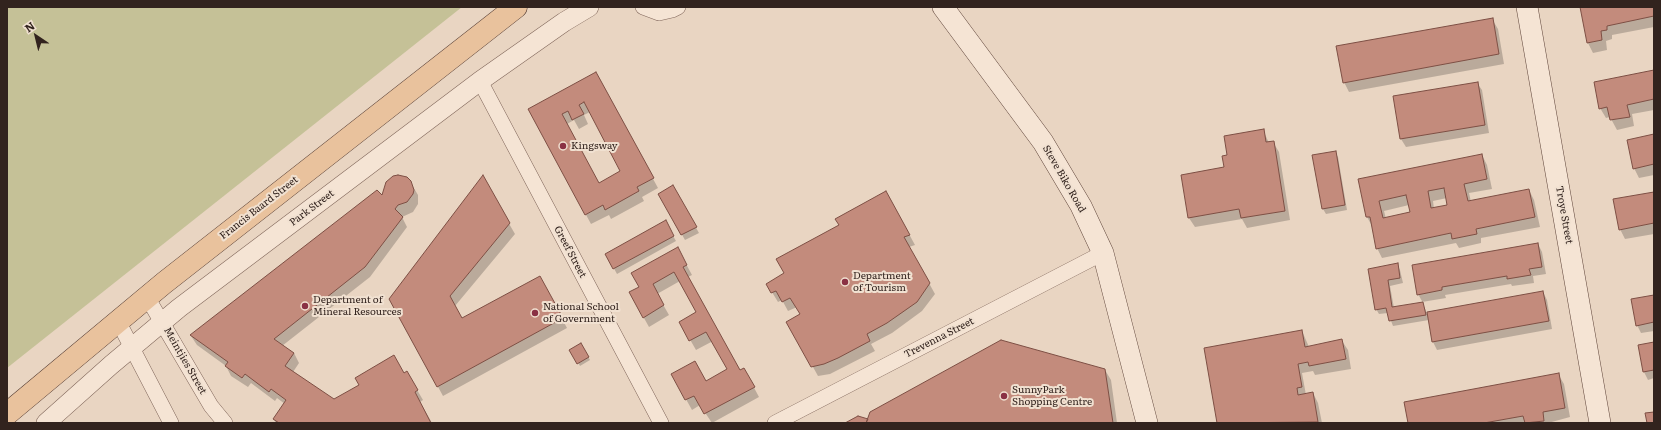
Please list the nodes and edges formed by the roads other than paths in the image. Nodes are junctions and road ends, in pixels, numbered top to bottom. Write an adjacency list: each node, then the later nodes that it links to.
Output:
1 (516, 7): 9 (main road, Francis Baard Street)
2 (589, 7): 7 (street, Park Street)
3 (643, 7): 4 (street)
4 (678, 7)
5 (943, 7): 8 (main road, Steve Biko Road)
6 (1527, 7): 20 (main road, Troye Street)
7 (480, 81): 11 (street, Park Street); 17 (street, Greef Street)
8 (1102, 253): 18 (street, Trevenna Street); 19 (main road, Steve Biko Road)
9 (147, 297): 10 (main road, Francis Baard Street); 11 (street, Meintjies Street)
10 (118, 321): 12 (street); 13 (main road, Francis Baard Street)
11 (162, 322): 12 (street, Park Street); 16 (street, Meintjies Street)
12 (132, 348): 14 (street, Park Street); 15 (street)
13 (7, 414)
14 (46, 423)
15 (171, 423)
16 (225, 423)
17 (661, 423)
18 (775, 423)
19 (1147, 423)
20 (1600, 423)

